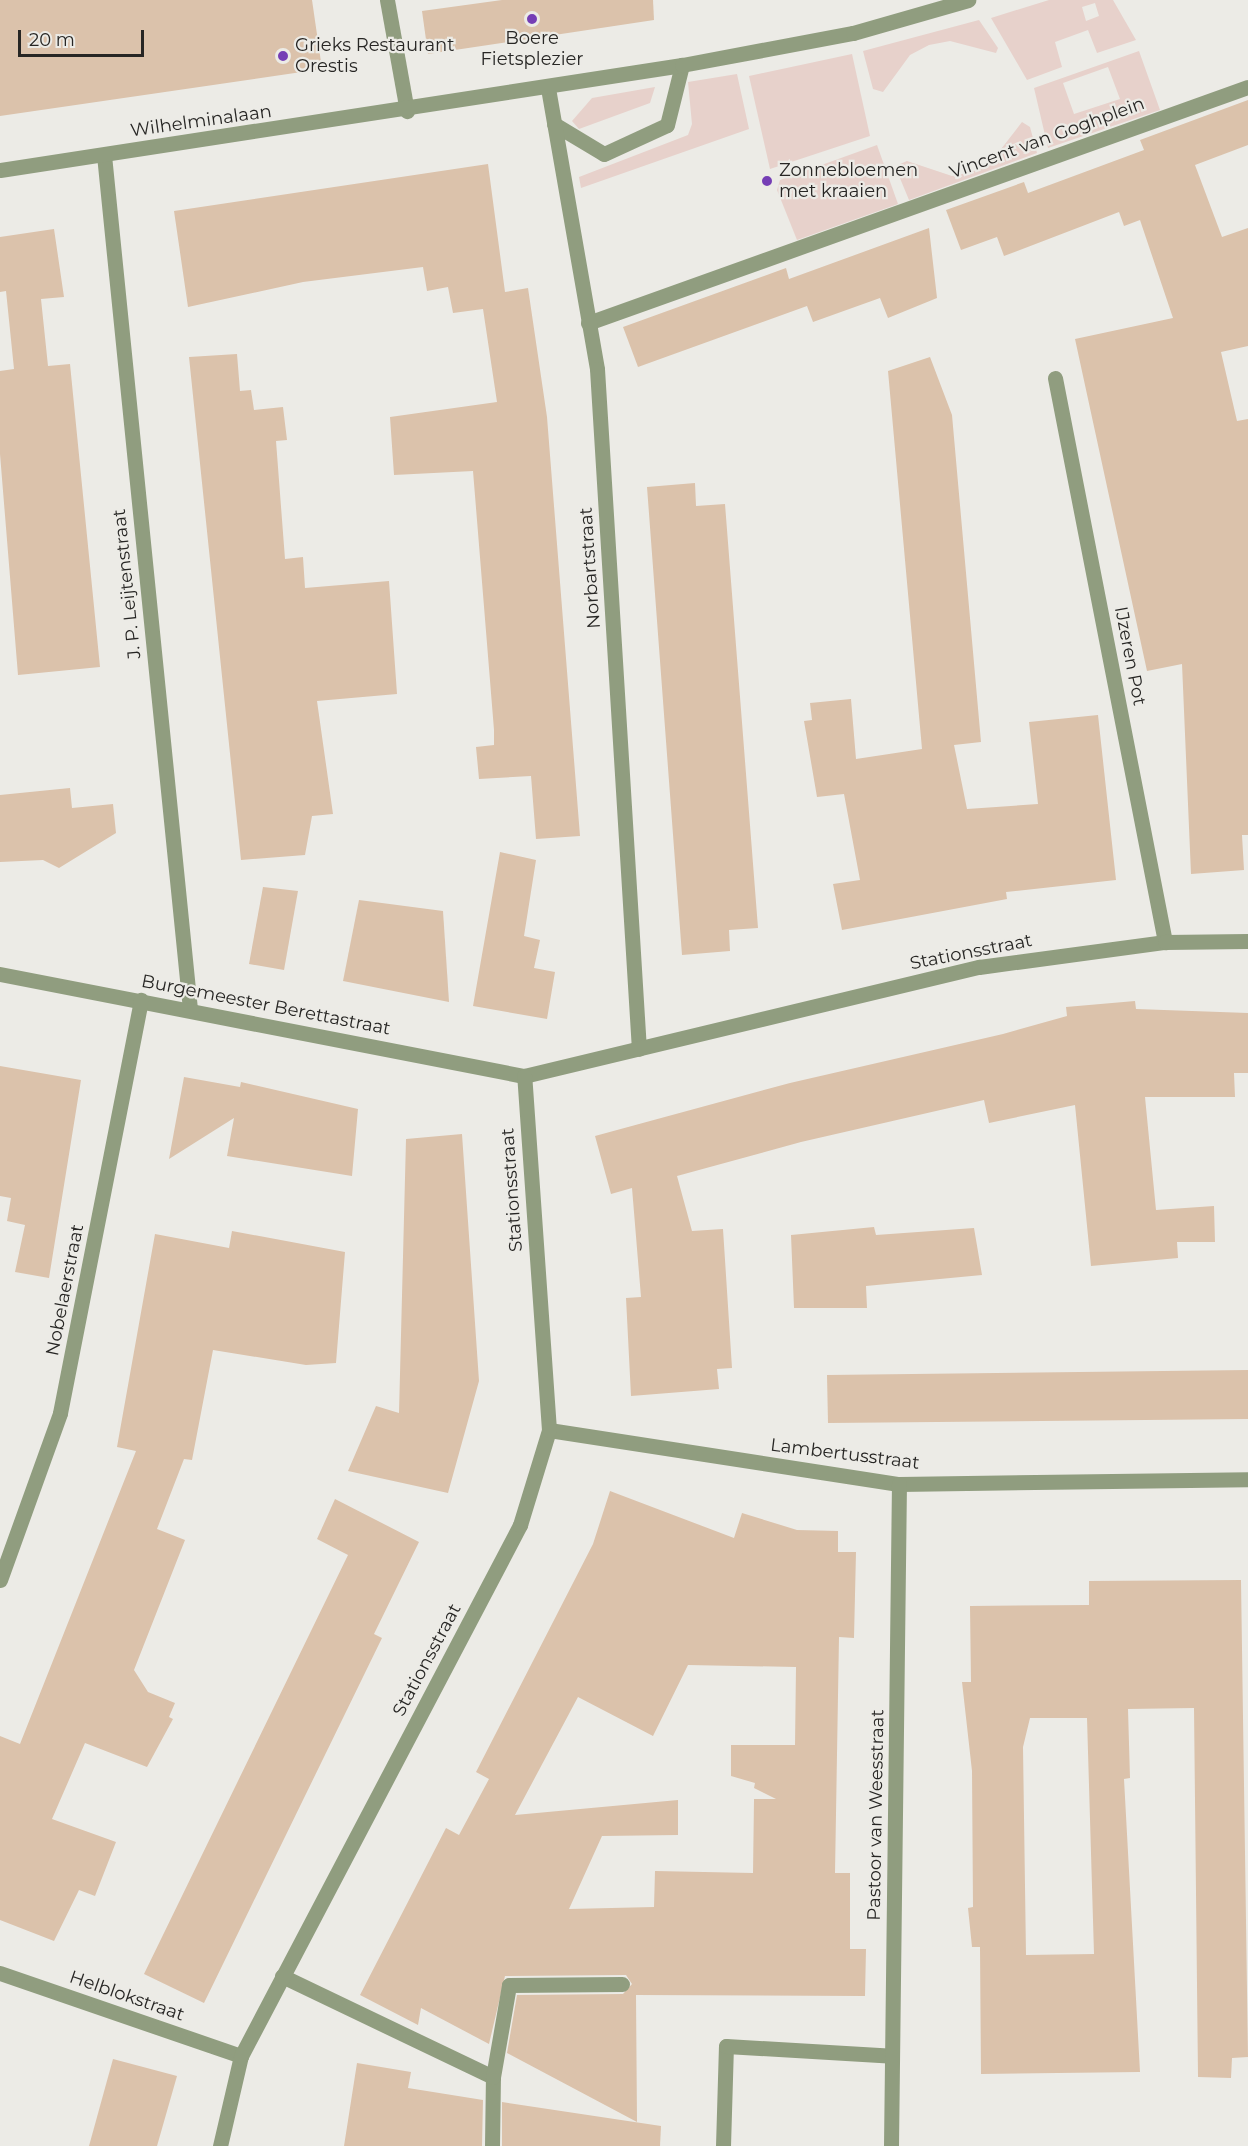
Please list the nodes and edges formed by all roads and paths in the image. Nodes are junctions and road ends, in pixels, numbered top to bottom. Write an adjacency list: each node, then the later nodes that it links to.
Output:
1 (387, 0): 6 (street)
2 (968, 0): 3 (street)
3 (682, 65): 5 (street); 7 (street)
4 (1248, 87): 10 (street, Vincent van Goghplein)
5 (548, 88): 6 (street); 7 (street, Norbartstraat)
6 (407, 111): 8 (street, Wilhelminalaan)
7 (554, 124): 10 (street, Norbartstraat)
8 (104, 154): 9 (street, Wilhelminalaan); 16 (street, J. P. Leijtenstraat)
9 (0, 170)
10 (588, 323): 17 (street, Norbartstraat)
11 (1055, 378): 13 (street, IJzeren Pot)
12 (1248, 941): 13 (street, Stationsstraat)
13 (1165, 942): 17 (street, Stationsstraat)
14 (0, 974): 15 (street, Burgemeester Berettastraat)
15 (141, 1000): 16 (street, Burgemeester Berettastraat); 22 (street, Nobelaerstraat)
16 (190, 1009): 18 (street, Burgemeester Berettastraat)
17 (639, 1049): 18 (street, Stationsstraat)
18 (524, 1076): 19 (street, Stationsstraat)
19 (549, 1430): 21 (street, Lambertusstraat); 25 (street, Stationsstraat)
20 (1248, 1479): 21 (street, Lambertusstraat)
21 (899, 1484): 28 (street, Pastoor van Weesstraat)
22 (7, 1544): 23 (street, Nobelaerstraat)
23 (0, 1580)
24 (0, 1973): 27 (street, Helblokstraat)
25 (282, 1976): 27 (street, Stationsstraat); 29 (street)
26 (622, 1984): 29 (street)
27 (241, 2056): 30 (street, Stationsstraat)
28 (892, 2056): 32 (street); 33 (street, Pastoor van Weesstraat)
29 (493, 2077): 31 (street)
30 (220, 2146)
31 (492, 2146)
32 (723, 2146)
33 (891, 2146)

